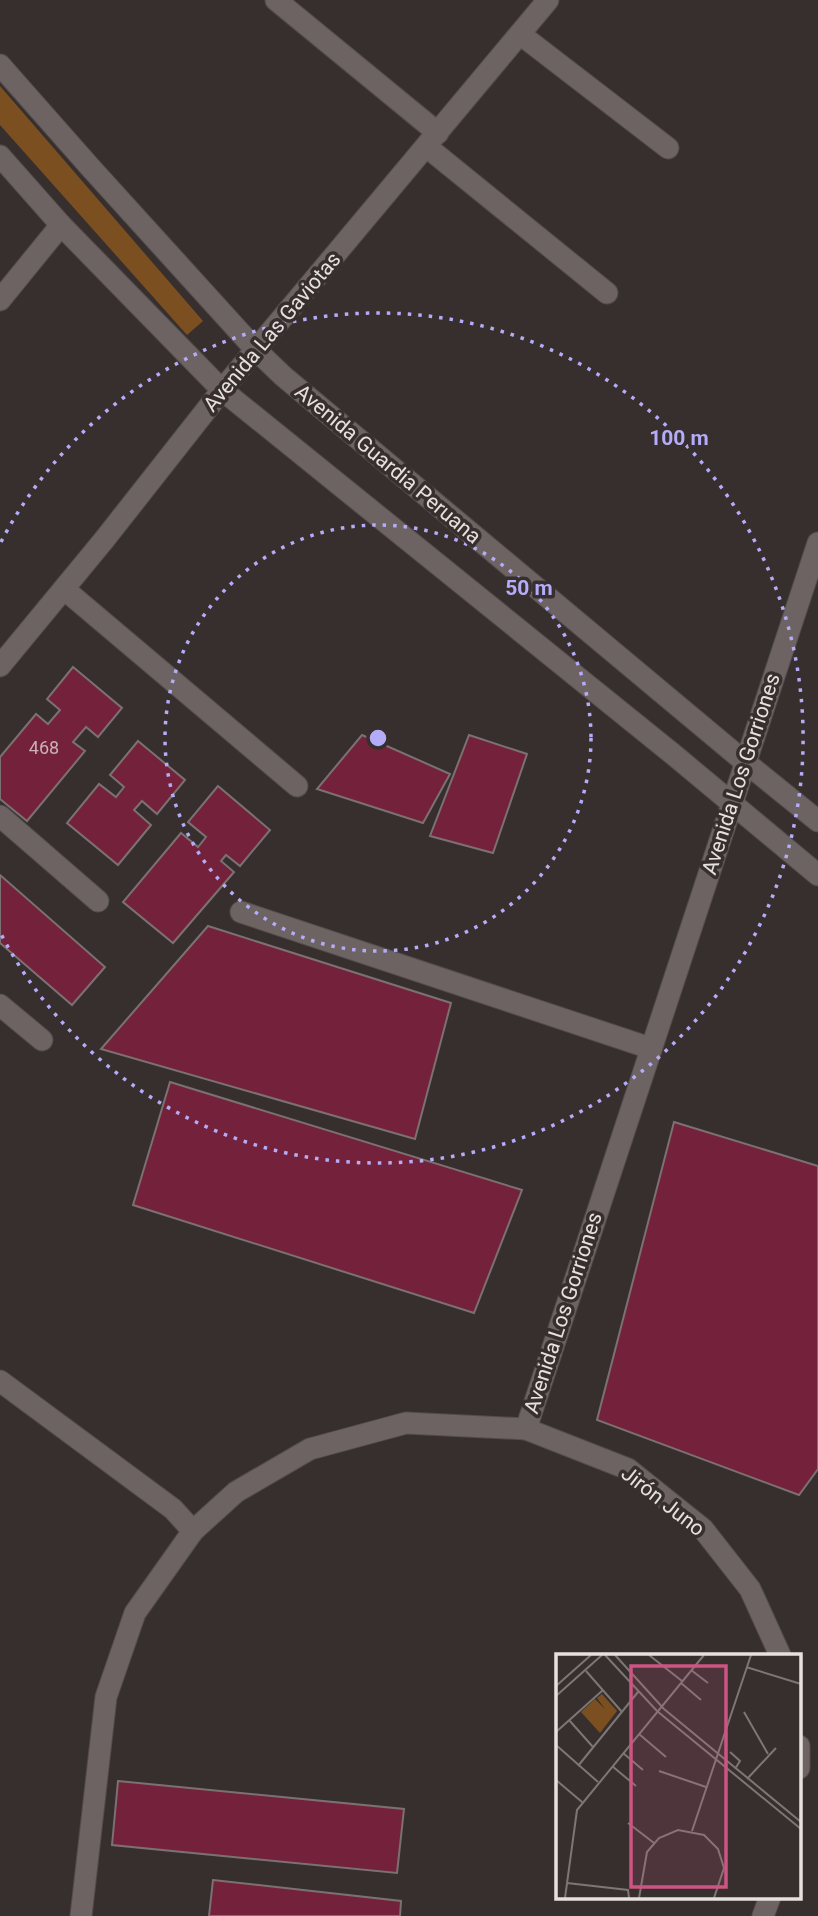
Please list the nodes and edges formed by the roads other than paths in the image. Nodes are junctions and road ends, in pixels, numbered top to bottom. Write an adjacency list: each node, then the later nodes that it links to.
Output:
1 (276, 0): 5 (street)
2 (548, 0): 3 (street, Avenida Las Gaviotas)
3 (520, 34): 5 (street, Avenida Las Gaviotas); 6 (street)
4 (0, 65): 11 (street, Avenida Guardia Peruana)
5 (433, 140): 9 (street); 11 (street, Avenida Las Gaviotas)
6 (668, 148)
7 (0, 156): 8 (street)
8 (61, 225): 10 (street); 12 (street)
9 (607, 293)
10 (0, 300)
11 (256, 351): 12 (street, Avenida Las Gaviotas); 16 (street, Avenida Guardia Peruana)
12 (222, 390): 14 (street, Avenida Las Gaviotas); 18 (street)
13 (818, 543): 16 (street, Avenida Los Gorriones)
14 (64, 589): 15 (street, Avenida Las Gaviotas); 17 (street)
15 (0, 666)
16 (745, 762): 18 (street, Avenida Los Gorriones); 20 (street, Avenida Guardia Peruana)
17 (296, 786)
18 (732, 803): 21 (street); 26 (street, Avenida Los Gorriones)
19 (0, 816): 22 (street)
20 (818, 821)
21 (818, 875)
22 (99, 901)
23 (240, 912): 26 (street)
24 (0, 1005): 25 (street)
25 (42, 1040)
26 (650, 1048): 28 (street, Avenida Los Gorriones)
27 (0, 1381): 29 (street)
28 (526, 1429): 29 (street, Avenida Los Gorriones); 30 (street, Jirón Juno)
29 (193, 1531): 32 (street, Avenida Los Gorriones)
30 (780, 1654)
31 (770, 1898): 33 (street)
32 (81, 1916)
33 (763, 1916)

